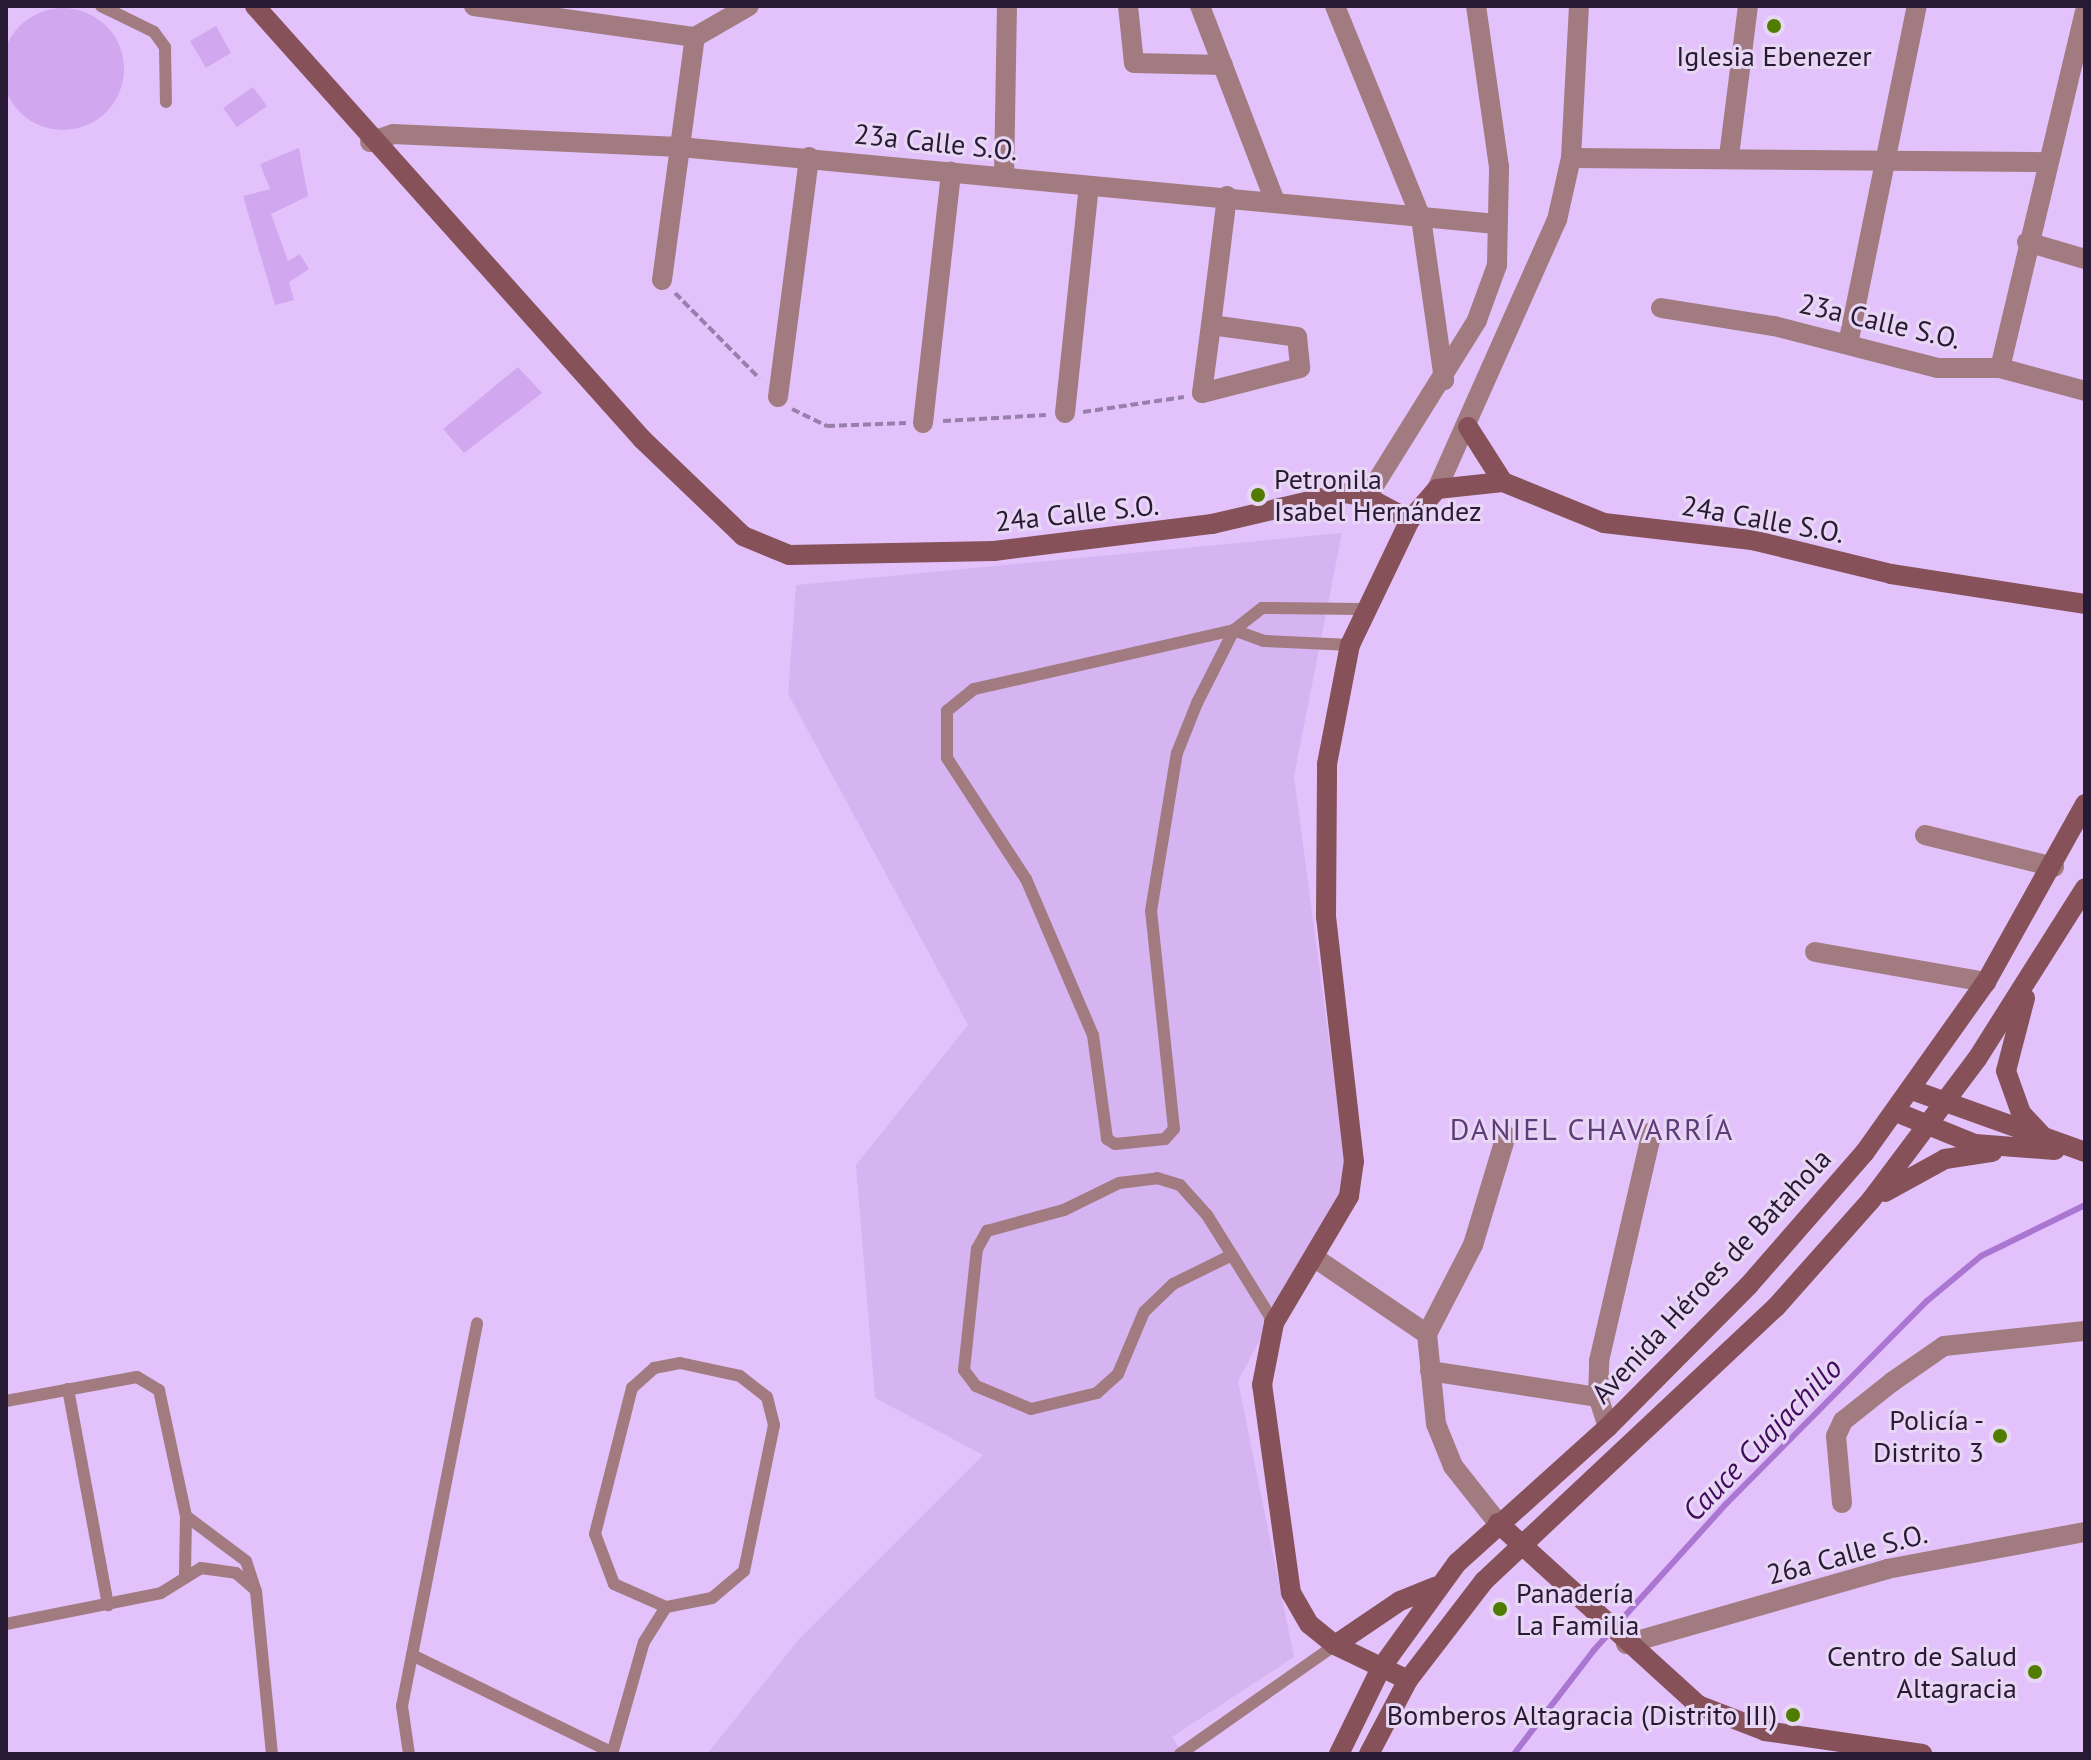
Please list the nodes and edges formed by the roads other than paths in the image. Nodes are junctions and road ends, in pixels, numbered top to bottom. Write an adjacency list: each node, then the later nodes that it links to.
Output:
1 (101, 6): 19 (lane)
2 (255, 6): 20 (street)
3 (474, 6): 15 (street)
4 (623, 6): 15 (street)
5 (749, 6): 16 (street)
6 (1007, 6): 28 (street)
7 (1128, 6): 17 (street)
8 (1200, 6): 17 (street)
9 (1335, 6): 32 (street)
10 (1476, 6): 33 (street)
11 (1579, 6): 24 (street)
12 (1748, 6): 22 (street)
13 (1917, 6): 25 (street)
14 (2085, 12): 18 (street)
15 (634, 25): 16 (street)
16 (695, 37): 21 (street)
17 (1223, 65): 31 (street)
18 (2076, 84): 26 (street)
19 (166, 102)
20 (370, 142): 21 (street, 23a Calle S.O.); 49 (street, 24a Calle S.O.)
21 (680, 147): 23 (street, 23a Calle S.O.); 36 (street)
22 (1729, 156): 24 (street); 25 (street)
23 (809, 157): 27 (street, 23a Calle S.O.); 43 (street)
24 (1571, 158): 46 (street)
25 (1882, 159): 26 (street); 39 (street)
26 (2046, 162): 34 (street)
27 (951, 172): 28 (street, 23a Calle S.O.); 45 (street)
28 (1004, 177): 29 (street, 23a Calle S.O.)
29 (1089, 186): 30 (street, 23a Calle S.O.); 44 (street)
30 (1227, 196): 31 (street, 23a Calle S.O.); 38 (street)
31 (1274, 199): 32 (street, 23a Calle S.O.)
32 (1421, 218): 33 (street, 23a Calle S.O.); 41 (street)
33 (1496, 224): 41 (street)
34 (2027, 242): 35 (street); 40 (street)
35 (2085, 259)
36 (662, 280)
37 (1661, 308): 39 (street, 23a Calle S.O.)
38 (1211, 325): 38 (street)
39 (1848, 344): 40 (street, 23a Calle S.O.)
40 (2000, 368): 42 (street, 23a Calle S.O.)
41 (1444, 380): 49 (street)
42 (2085, 391)
43 (778, 397)
44 (1065, 413)
45 (923, 423)
46 (1468, 427): 47 (street); 48 (street)
47 (1503, 482): 48 (street, 24a Calle S.O.); 51 (street, 24a Calle S.O.)
48 (1437, 489): 50 (street)
49 (1367, 497): 50 (street)
50 (1410, 520): 52 (street)
51 (2085, 604)
52 (1363, 609): 53 (lane); 54 (street)
53 (1234, 630): 53 (lane); 54 (lane)
54 (1350, 645): 72 (street)
55 (2085, 804): 57 (street, Avenida Héroes de Batahola)
56 (1925, 835): 57 (street)
57 (2054, 867): 61 (street, Avenida Héroes de Batahola)
58 (2085, 888): 60 (street)
59 (1815, 952): 61 (street)
60 (2031, 976): 63 (street); 68 (street)
61 (1986, 982): 62 (street, Avenida Héroes de Batahola)
62 (1912, 1090): 63 (street); 64 (street, Avenida Héroes de Batahola)
63 (1944, 1105): 65 (street); 68 (street)
64 (1896, 1112): 65 (street); 81 (street, Avenida Héroes de Batahola)
65 (1928, 1129): 69 (street); 70 (street)
66 (1652, 1132): 79 (street)
67 (1506, 1136): 76 (street)
68 (2067, 1148): 69 (street)
69 (2008, 1150): 70 (street)
70 (1871, 1200): 86 (street)
71 (1232, 1255): 71 (lane); 74 (lane)
72 (1315, 1258): 74 (street); 76 (street)
73 (477, 1323): 95 (lane)
74 (1274, 1323): 94 (street)
75 (2085, 1331): 82 (street)
76 (1427, 1334): 77 (street)
77 (1430, 1371): 79 (street); 84 (street)
78 (68, 1389): 80 (lane); 83 (lane); 90 (lane)
79 (1598, 1397): 81 (street)
80 (6, 1401)
81 (1608, 1427): 84 (street, Avenida Héroes de Batahola)
82 (1842, 1503)
83 (186, 1516): 87 (lane); 89 (lane)
84 (1498, 1523): 86 (street); 88 (street, Avenida Héroes de Batahola)
85 (2085, 1532): 93 (street, 26a Calle S.O.)
86 (1519, 1548): 93 (street); 97 (street)
87 (185, 1576): 89 (lane); 90 (lane)
88 (1435, 1587): 94 (street); 96 (street, Avenida Héroes de Batahola)
89 (256, 1591): 99 (lane)
90 (108, 1605): 92 (lane)
91 (666, 1607): 91 (lane); 98 (lane)
92 (6, 1624)
93 (1623, 1641): 104 (street)
94 (1335, 1645): 96 (street); 101 (lane)
95 (412, 1655): 98 (lane); 100 (lane)
96 (1381, 1668): 97 (street); 102 (street, Avenida Héroes de Batahola)
97 (1408, 1680): 103 (street)
98 (613, 1753)
99 (272, 1754)
100 (409, 1754)
101 (1180, 1754)
102 (1339, 1754)
103 (1369, 1754)
104 (1922, 1754)

